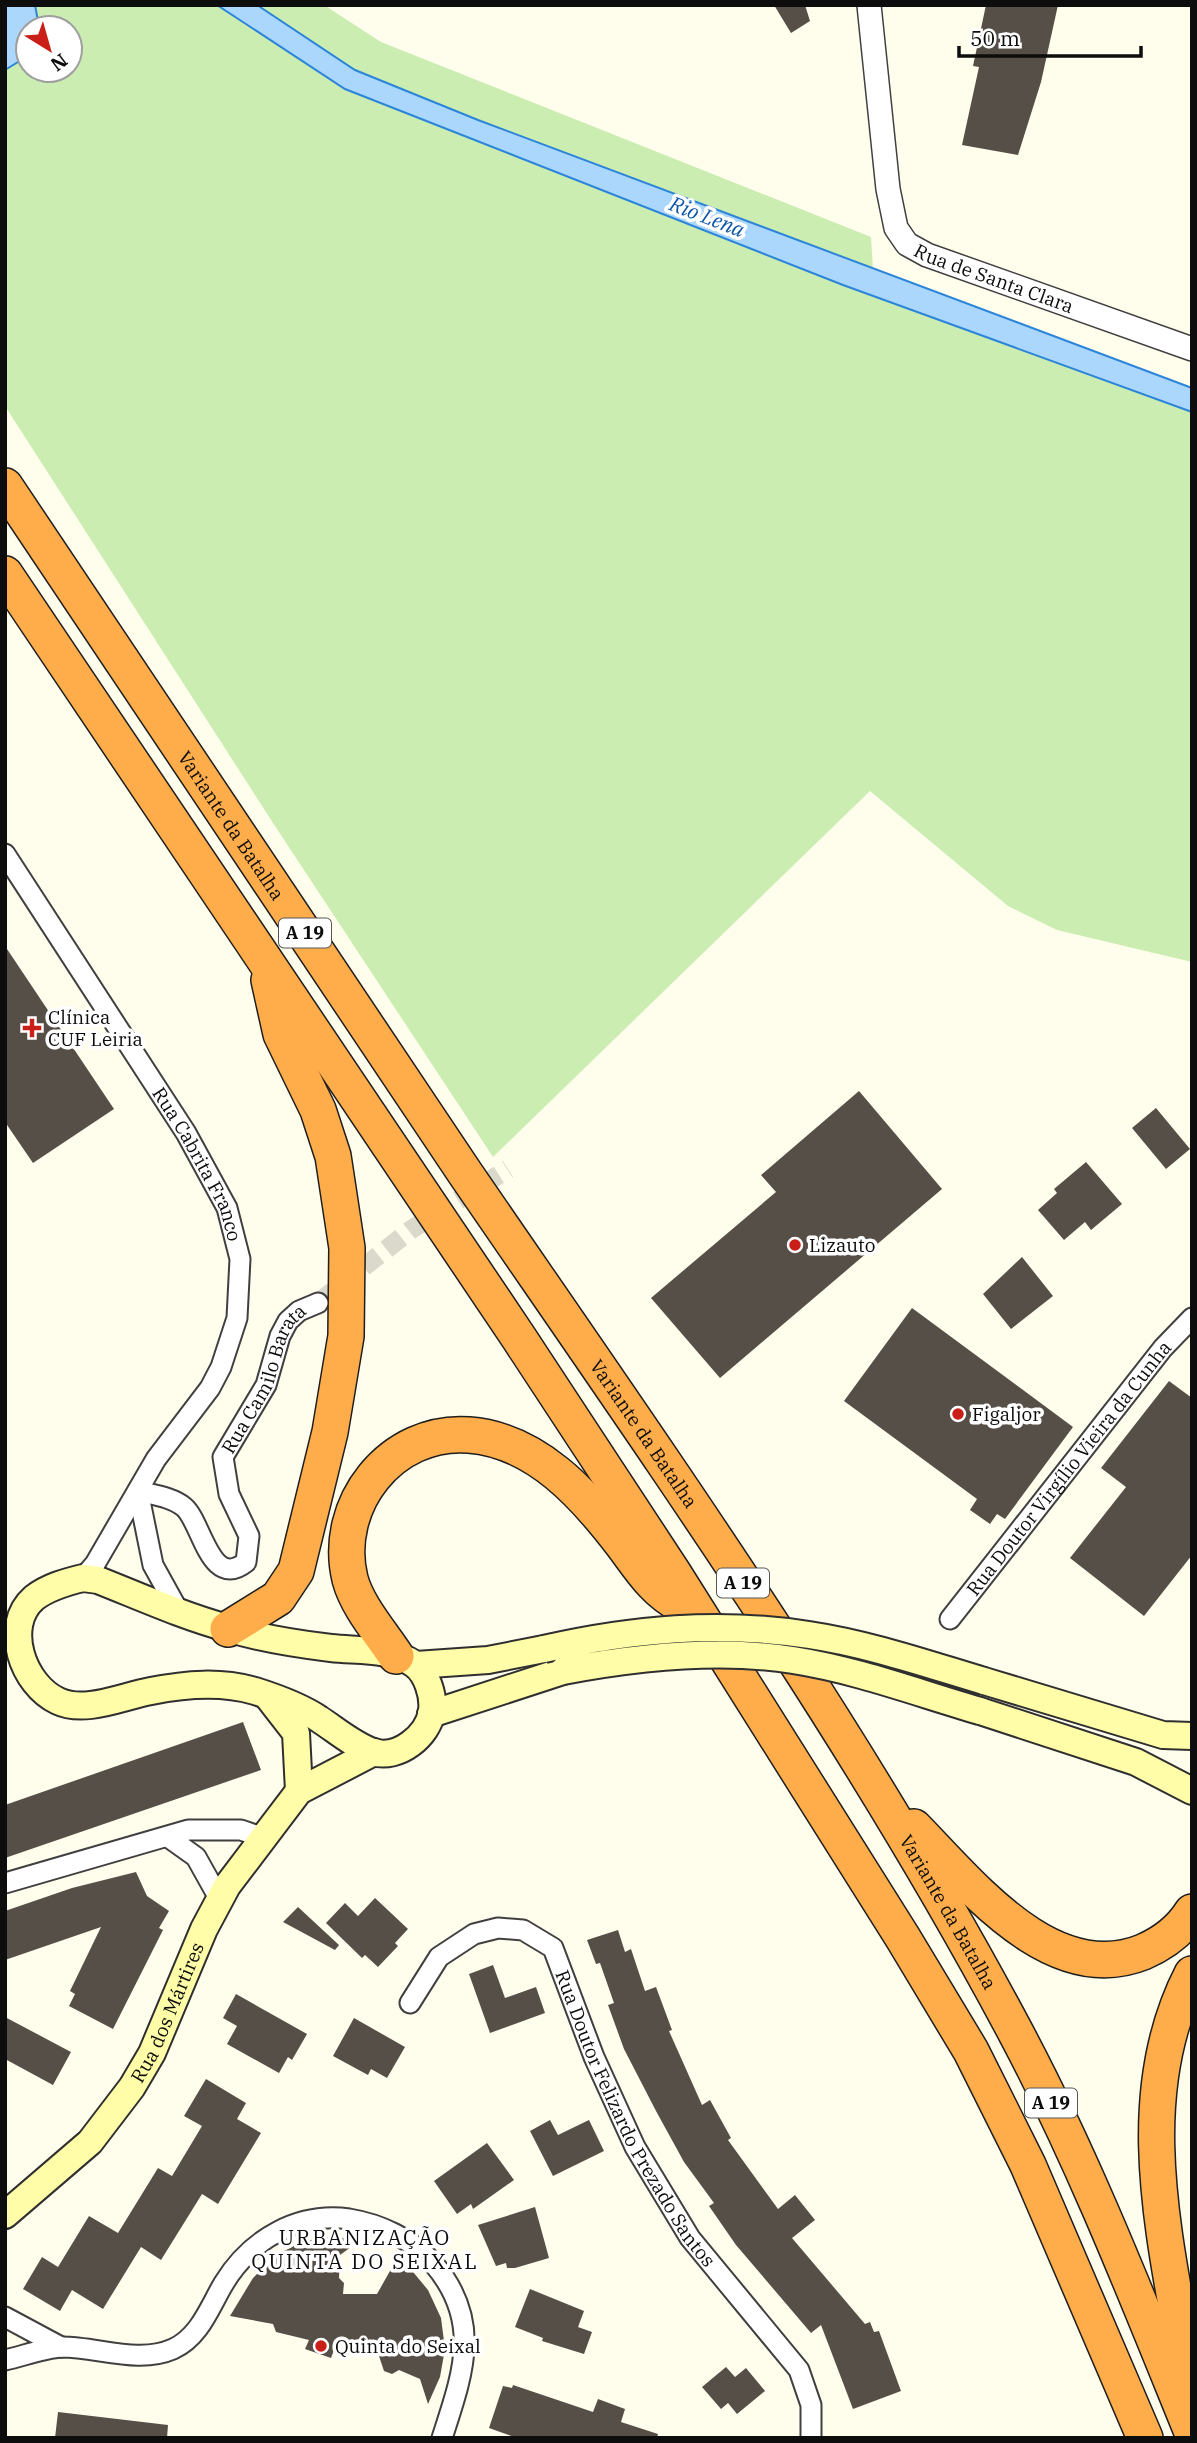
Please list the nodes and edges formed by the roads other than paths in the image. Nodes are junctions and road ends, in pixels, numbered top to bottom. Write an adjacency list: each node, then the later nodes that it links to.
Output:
1 (869, 5): 2 (street, Rua de Santa Clara)
2 (1192, 349)
3 (5, 486): 22 (highway, Variante da Batalha / A 19)
4 (5, 574): 6 (highway, A 19)
5 (5, 854): 9 (street, Rua Cabrita Franco)
6 (264, 960): 13 (highway, A 19); 15 (highway)
7 (318, 1303): 9 (street, Rua Camilo Barata)
8 (1192, 1318): 14 (street, Rua Doutor Virgílio Vieira da Cunha)
9 (138, 1491): 10 (street, Rua Cabrita Franco); 11 (street)
10 (83, 1578): 11 (main road); 12 (main road)
11 (178, 1612): 15 (main road)
12 (15, 1615): 17 (main road)
13 (700, 1616): 16 (highway); 40 (highway, A 19)
14 (950, 1619)
15 (228, 1629): 16 (main road)
16 (406, 1660): 19 (main road); 20 (main road, bridge)
17 (17, 1668): 18 (main road)
18 (267, 1695): 21 (main road); 23 (main road)
19 (431, 1714): 21 (main road, Rua dos Mártires); 24 (main road, bridge)
20 (1192, 1737)
21 (374, 1752): 23 (main road, Rua dos Mártires)
22 (877, 1789): 29 (highway); 37 (highway, Variante da Batalha / A 19)
23 (299, 1791): 26 (main road, Rua dos Mártires)
24 (1192, 1791)
25 (167, 1837): 26 (street); 27 (street); 28 (street)
26 (261, 1838): 28 (main road, Rua dos Mártires)
27 (5, 1883)
28 (220, 1900): 32 (main road, Rua dos Mártires)
29 (1192, 1912)
30 (1192, 1974): 36 (highway)
31 (411, 2003): 39 (street, Rua Doutor Felizardo Prezado Santos)
32 (7, 2216)
33 (5, 2317): 34 (street)
34 (61, 2347): 35 (street); 38 (street)
35 (5, 2360)
36 (1192, 2397)
37 (1192, 2432)
38 (442, 2438)
39 (811, 2438)
40 (1145, 2438)

